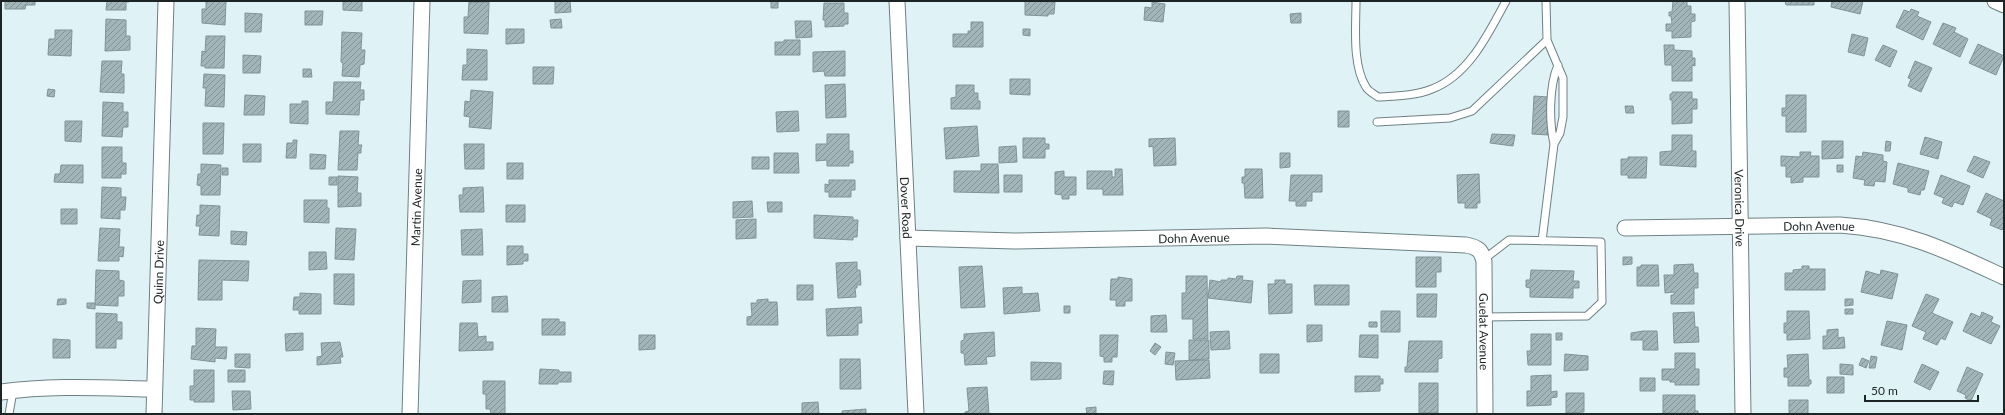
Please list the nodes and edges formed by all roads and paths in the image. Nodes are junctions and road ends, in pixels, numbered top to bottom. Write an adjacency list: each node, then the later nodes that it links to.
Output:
1 (166, 1): 21 (street, Quinn Drive)
2 (422, 1): 25 (street, Martin Avenue)
3 (897, 1): 16 (street, Dover Road)
4 (1356, 1): 5 (lane)
5 (1506, 1)
6 (1546, 1): 10 (lane)
7 (1738, 1): 14 (street, Veronica Drive)
8 (1995, 1): 9 (street)
9 (2004, 5)
10 (1547, 40): 11 (lane); 12 (lane)
11 (1558, 65): 13 (lane); 13 (lane)
12 (1377, 122)
13 (1554, 144): 17 (lane)
14 (1741, 226): 15 (street, Dohn Avenue); 19 (street, Dohn Avenue); 28 (street, Veronica Drive)
15 (1625, 228)
16 (908, 238): 18 (street, Dohn Avenue); 26 (street, Dover Road)
17 (1542, 241): 18 (lane); 20 (lane)
18 (1481, 255): 20 (street, Guelat Avenue)
19 (2004, 277)
20 (1484, 317): 27 (street, Guelat Avenue)
21 (154, 389): 22 (street); 24 (street, Quinn Drive)
22 (7, 391): 23 (lane)
23 (10, 414)
24 (154, 414)
25 (410, 414)
26 (916, 414)
27 (1485, 414)
28 (1743, 414)

